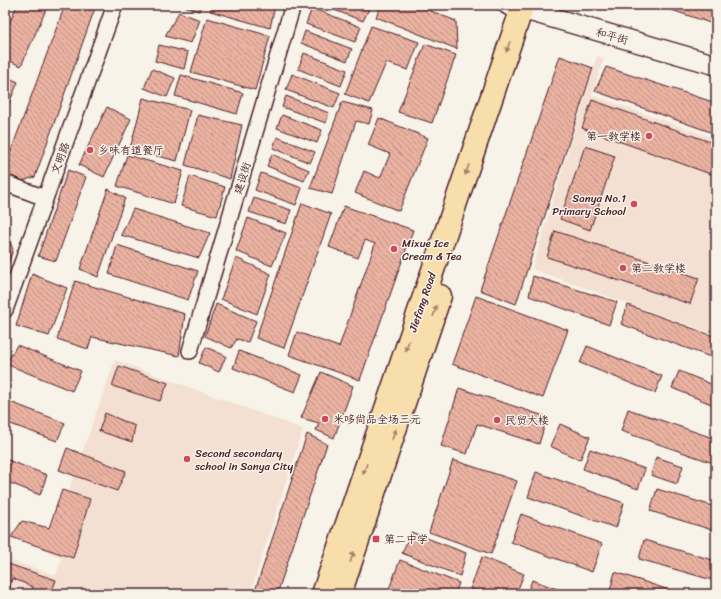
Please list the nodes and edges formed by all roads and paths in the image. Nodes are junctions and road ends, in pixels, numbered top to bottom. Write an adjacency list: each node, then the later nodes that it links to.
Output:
1 (115, 5): 6 (street, 文明路)
2 (293, 5): 8 (street, 建设街)
3 (525, 8): 4 (street, 和平街); 9 (main road, Jiefang Road, one-way to 9); 10 (main road, Jiefang Road, one-way to 3)
4 (716, 65)
5 (5, 183): 6 (street)
6 (45, 198): 7 (street, 文明路)
7 (5, 310)
8 (190, 351)
9 (323, 594)
10 (340, 594)

